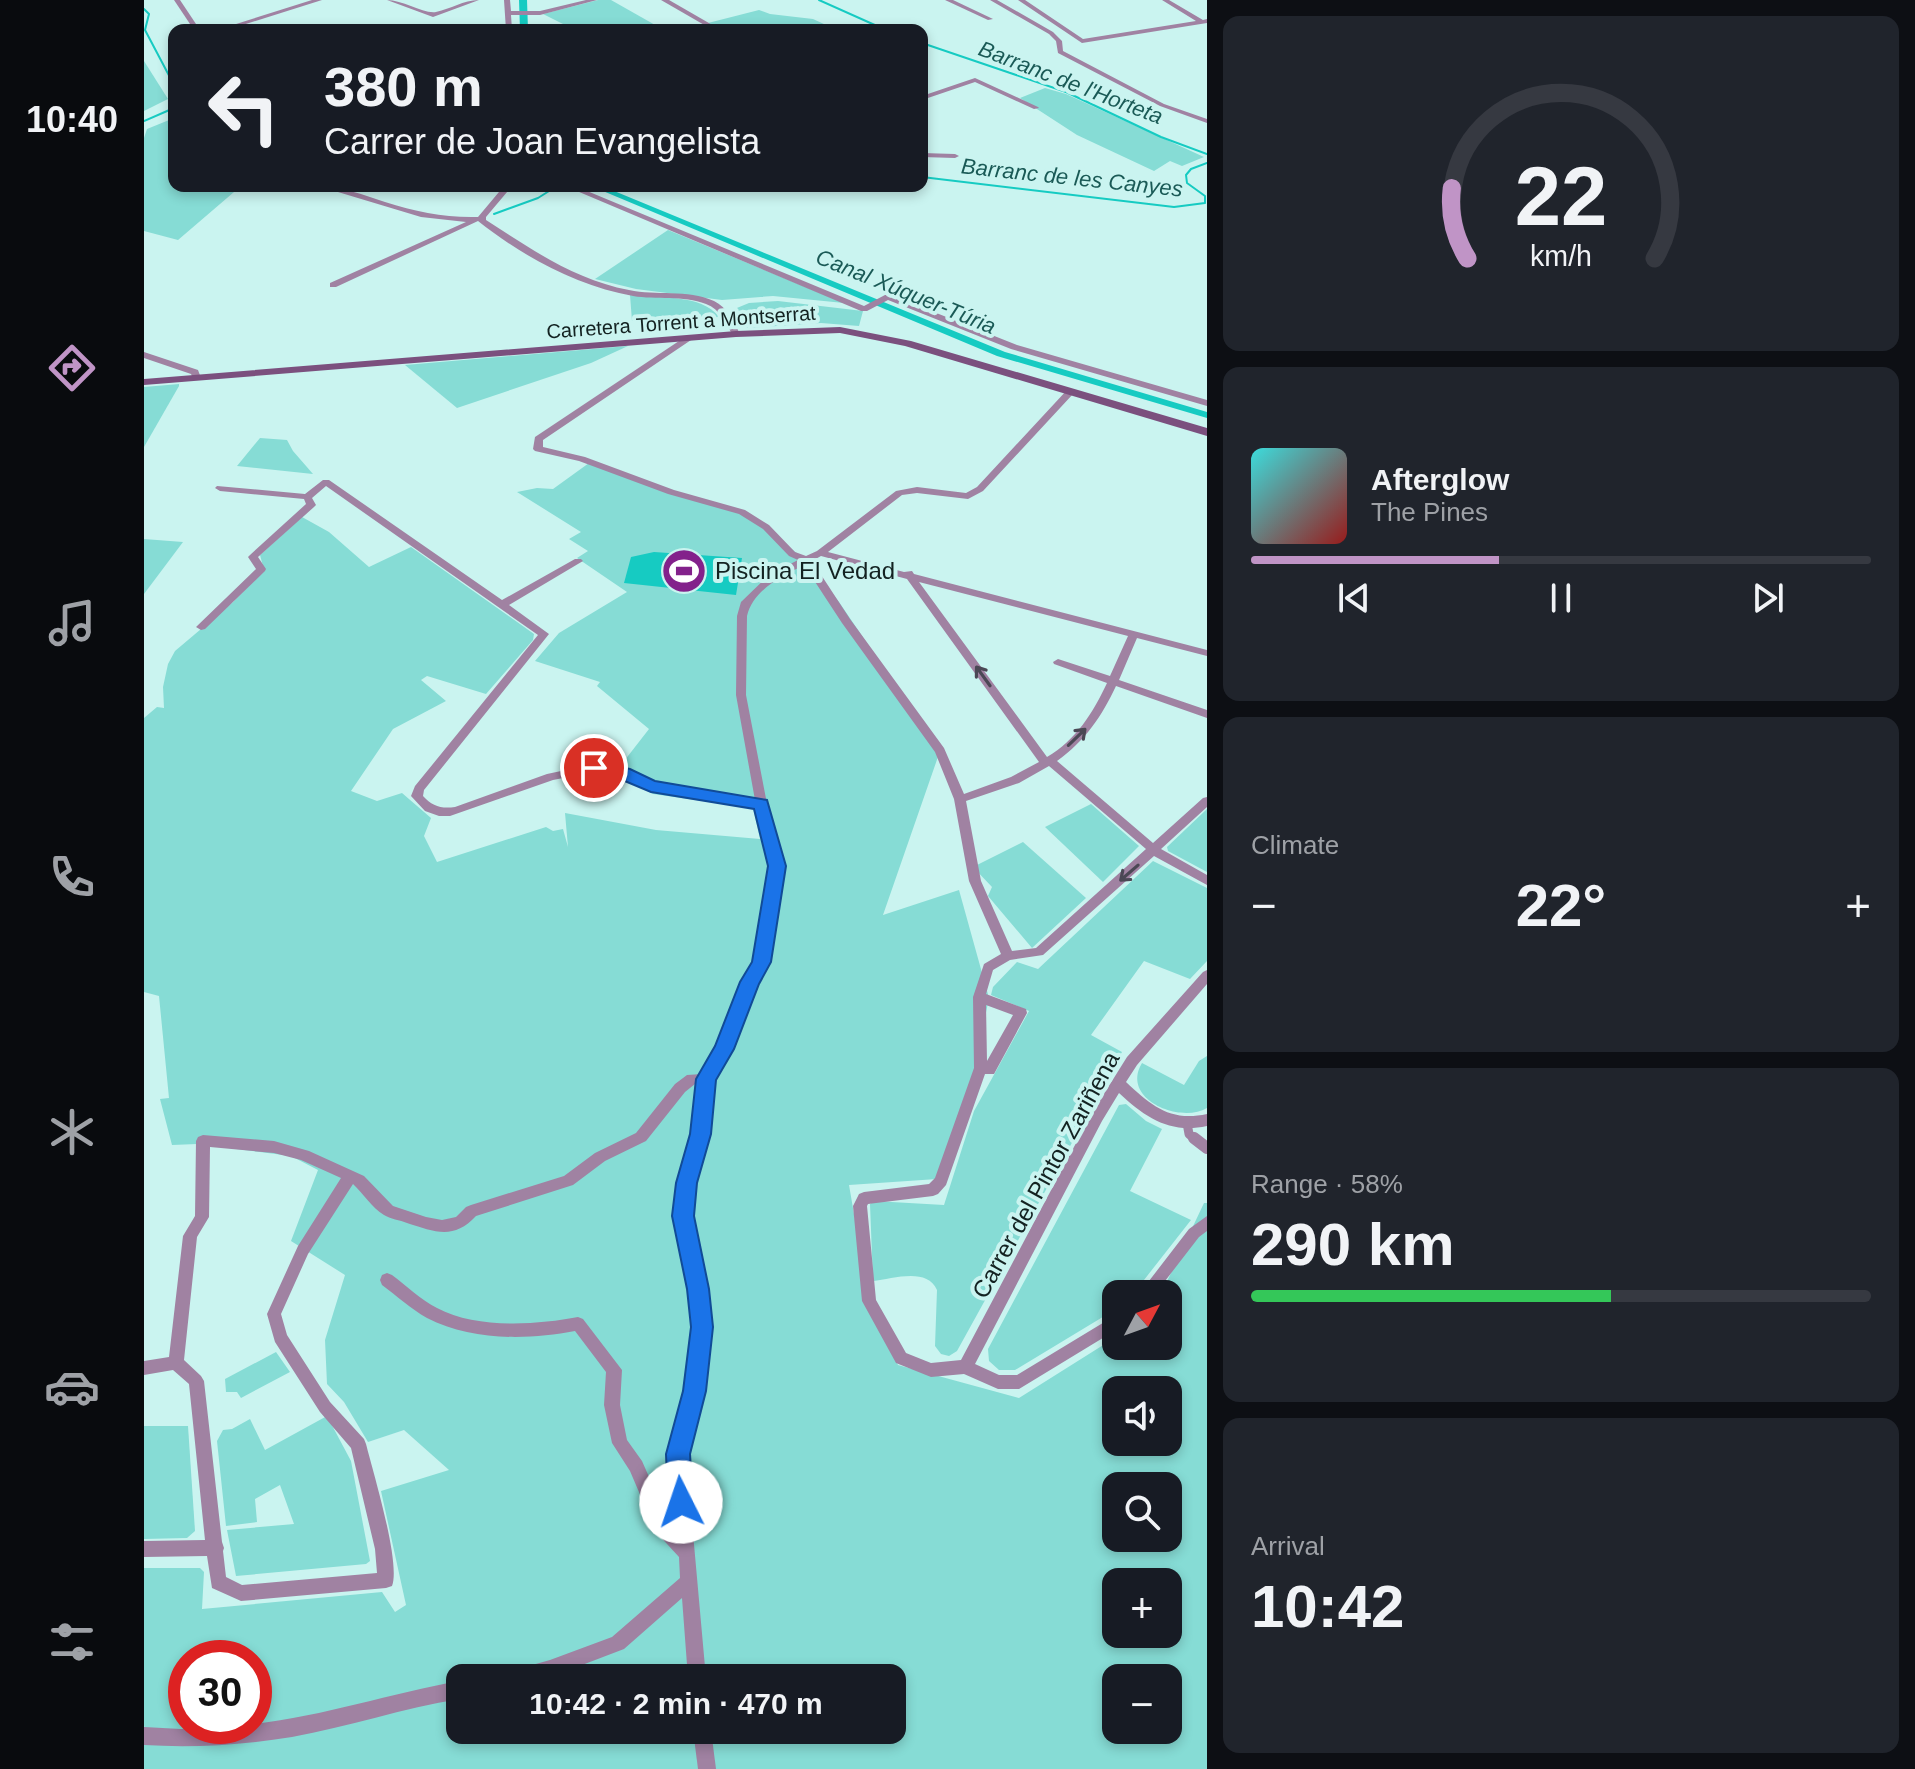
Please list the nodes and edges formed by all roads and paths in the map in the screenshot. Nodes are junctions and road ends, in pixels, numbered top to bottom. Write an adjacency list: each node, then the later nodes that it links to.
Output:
1 (177, 0): 17 (street)
2 (319, 0): 18 (street)
3 (390, 0): 4 (street)
4 (476, 0)
5 (507, 0): 13 (street)
6 (594, 0): 14 (street)
7 (664, 0): 20 (street)
8 (948, 0): 15 (street)
9 (993, 0): 23 (street)
10 (1021, 0): 16 (street)
11 (1165, 0): 16 (street)
12 (531, 1): 14 (street)
13 (508, 13): 14 (street); 19 (street)
14 (531, 13)
15 (990, 19)
16 (1205, 21)
17 (193, 24)
18 (240, 24)
19 (509, 24)
20 (707, 24)
21 (928, 96): 22 (street)
22 (1036, 108)
23 (1207, 121)
24 (928, 155): 25 (street)
25 (955, 156)
26 (349, 192): 29 (street)
27 (503, 192): 29 (street)
28 (583, 192): 37 (street)
29 (480, 219): 30 (street); 31 (street)
30 (333, 285)
31 (736, 334): 32 (main road, Carretera Torrent a Montserrat); 36 (main road, Carretera Torrent a Montserrat)
32 (688, 338): 34 (main road, Carretera Torrent a Montserrat); 42 (street)
33 (144, 355): 34 (street)
34 (197, 378): 35 (main road, Carretera Torrent a Montserrat)
35 (144, 382)
36 (1070, 392): 38 (main road, Carretera Torrent a Montserrat); 41 (street)
37 (1207, 403)
38 (1207, 432)
39 (220, 488): 40 (street)
40 (307, 497): 45 (street); 46 (street)
41 (820, 553): 42 (street); 44 (street)
42 (806, 560): 53 (street); 55 (street)
43 (578, 561): 45 (street)
44 (908, 573): 47 (street); 52 (street, one-way to 44)
45 (504, 603): 55 (street)
46 (201, 627)
47 (1134, 633): 48 (street); 50 (street)
48 (1207, 653)
49 (1058, 662): 50 (street)
50 (1113, 679): 51 (street); 52 (street, one-way to 50)
51 (1207, 714)
52 (1047, 761): 53 (street); 56 (street)
53 (960, 799): 58 (street)
54 (1207, 801): 56 (street)
55 (761, 805): 62 (street)
56 (1155, 851): 57 (street); 58 (street, one-way to 58)
57 (1207, 881)
58 (1008, 956): 60 (street)
59 (1207, 975): 63 (street, Carrer del Pintor Zariñena)
60 (979, 997): 61 (street); 61 (street)
61 (981, 1068): 73 (street)
62 (706, 1079): 67 (street); 77 (street)
63 (1120, 1085): 65 (street); 73 (street, Carrer del Pintor Zariñena)
64 (1207, 1120): 65 (street)
65 (1187, 1123): 66 (street)
66 (1207, 1148)
67 (350, 1176): 72 (street); 75 (street)
68 (1207, 1222): 70 (street)
69 (387, 1280): 77 (street)
70 (1157, 1280)
71 (1102, 1331): 73 (street)
72 (176, 1363): 74 (street); 75 (street)
73 (965, 1367)
74 (144, 1368)
75 (216, 1548): 76 (street)
76 (144, 1549)
77 (686, 1553): 78 (street)
78 (688, 1582): 79 (street); 80 (street)
79 (563, 1664)
80 (696, 1664)
81 (446, 1692): 82 (street)
82 (144, 1736)
83 (704, 1744): 84 (street)
84 (707, 1769)

